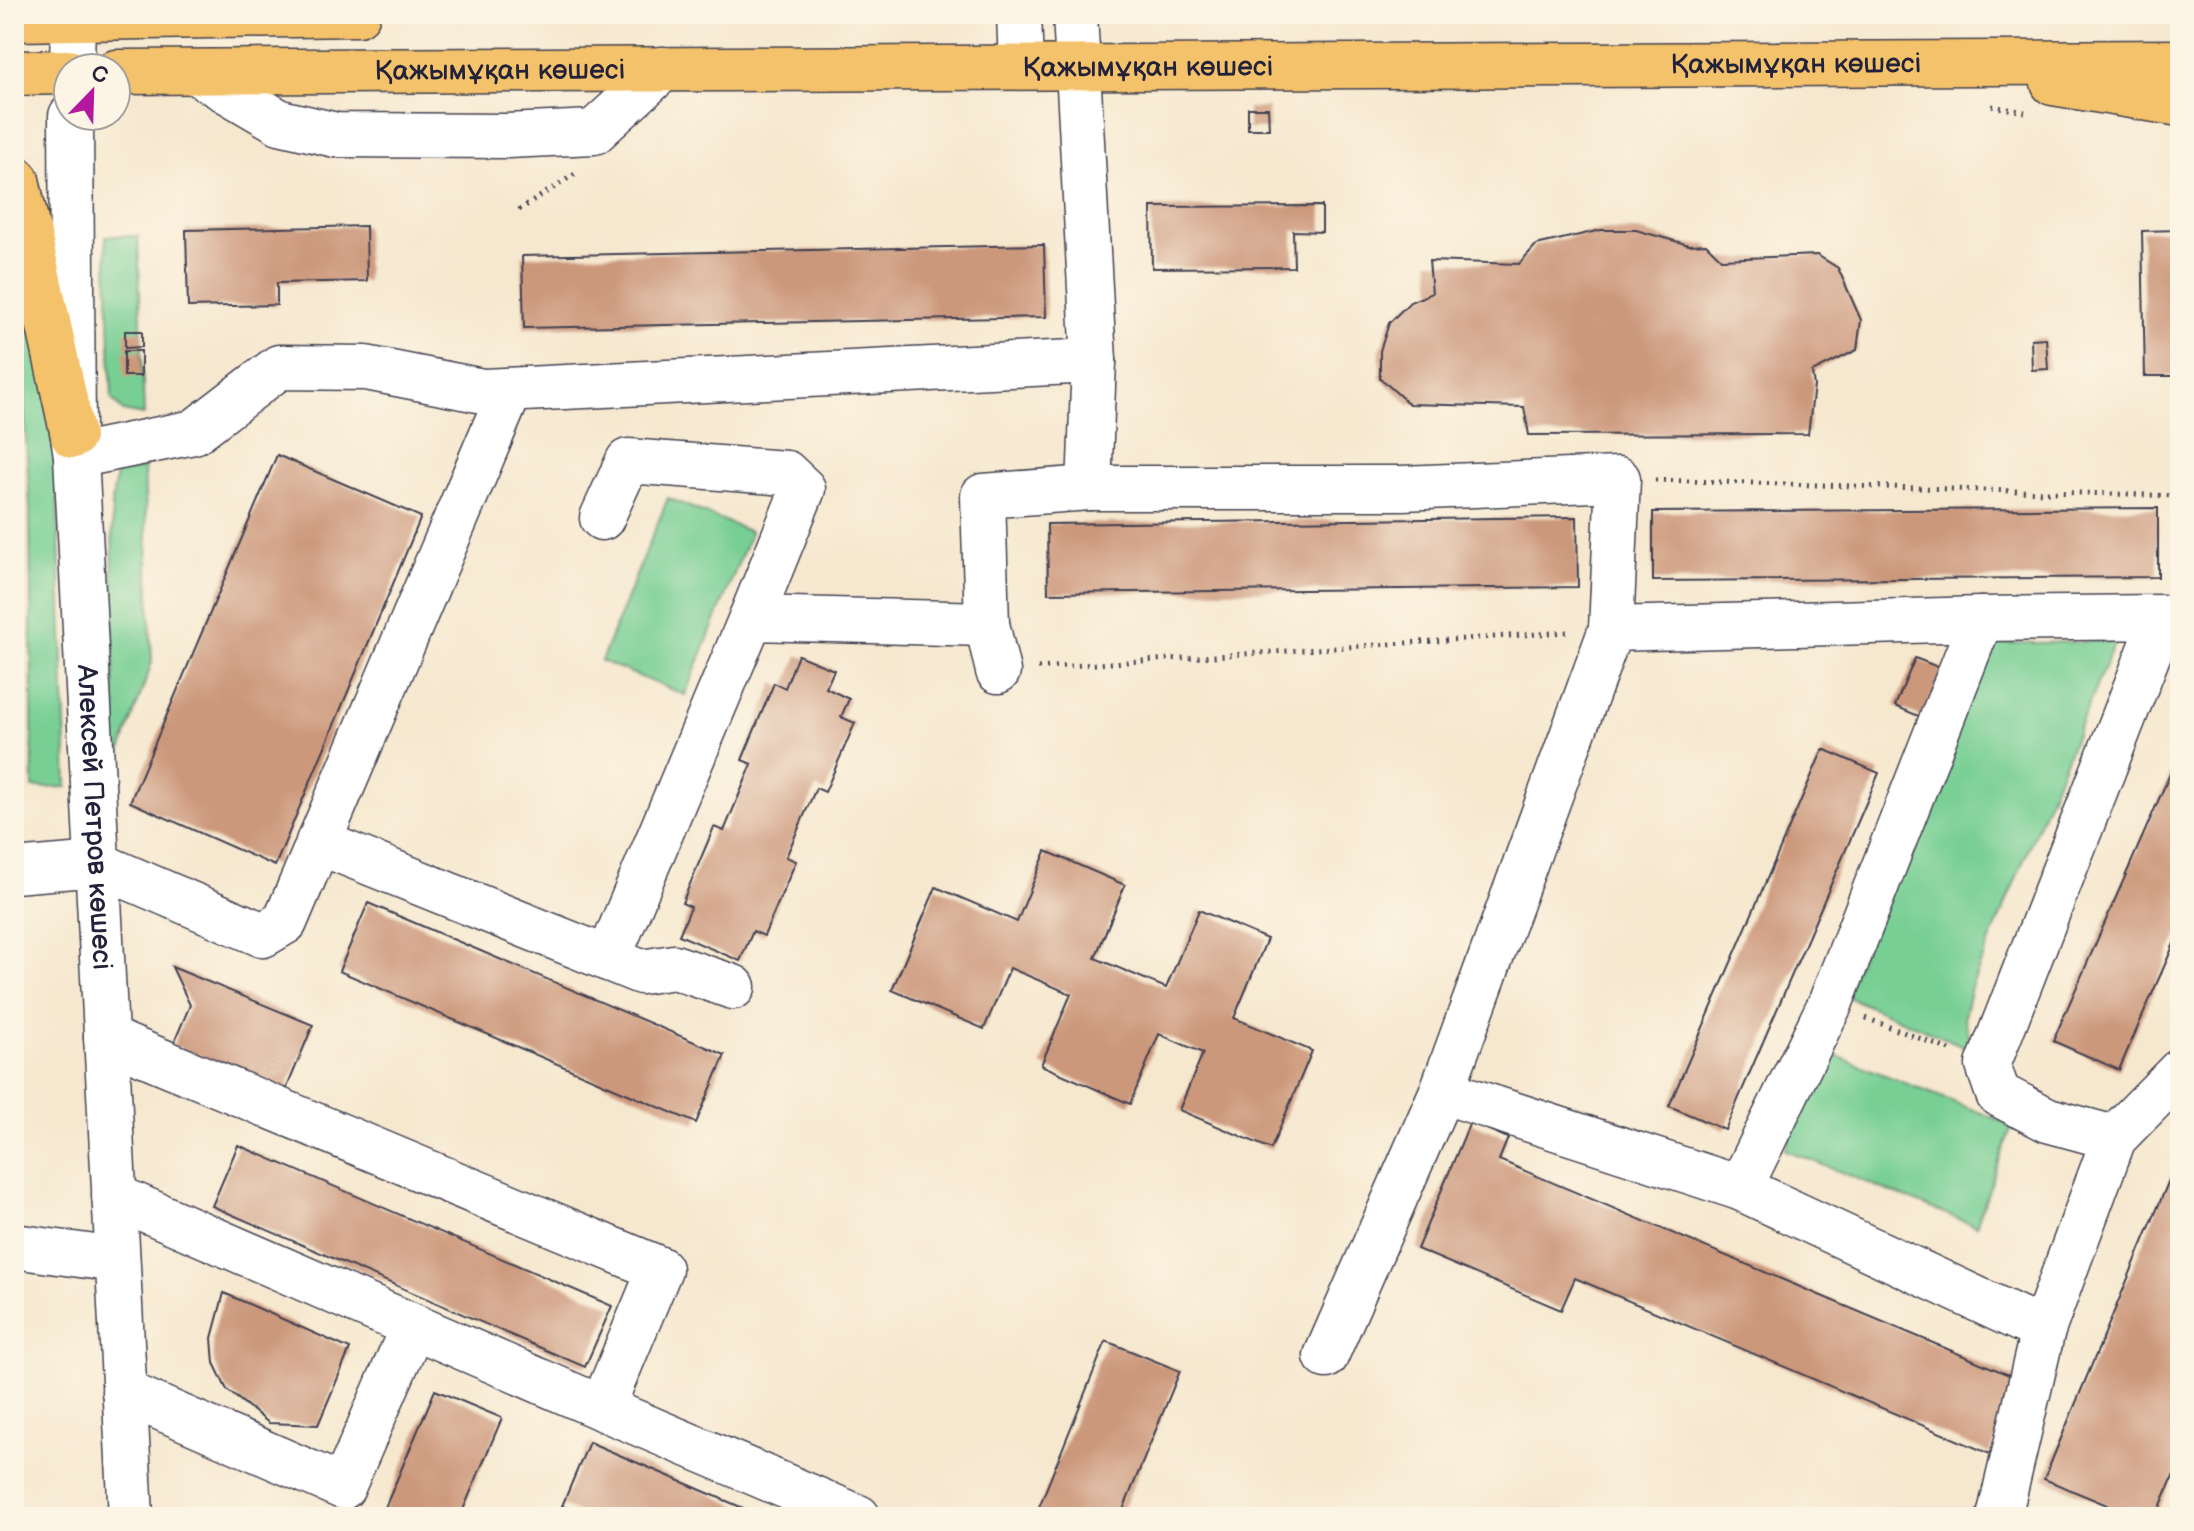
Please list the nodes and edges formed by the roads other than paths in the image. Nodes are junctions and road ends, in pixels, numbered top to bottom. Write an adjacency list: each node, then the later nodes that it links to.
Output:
1 (358, 14): 4 (main road)
2 (1019, 14): 9 (street)
3 (1075, 14): 10 (street)
4 (73, 18): 5 (main road); 6 (street)
5 (14, 19)
6 (71, 52)
7 (2180, 62): 8 (main road, Қажымұқан көшесі)
8 (1932, 63): 10 (main road, Қажымұқан көшесі); 16 (main road)
9 (1021, 67): 10 (main road, Қажымұқан көшесі); 11 (main road, Қажымұқан көшесі)
10 (1078, 68): 19 (street)
11 (663, 69): 14 (main road, Қажымұқан көшесі); 14 (street)
12 (52, 71): 15 (main road)
13 (132, 72): 14 (main road, Қажымұқан көшесі)
14 (195, 72)
15 (14, 73)
16 (2180, 104)
17 (71, 132): 21 (street, Алексей Петров көшесі)
18 (14, 177): 21 (main road)
19 (1094, 361): 20 (street); 22 (street)
20 (510, 391): 21 (street); 29 (street)
21 (75, 446): 30 (street, Алексей Петров көшесі)
22 (1089, 488): 26 (street); 27 (street)
23 (602, 518): 24 (street)
24 (751, 618): 26 (street); 32 (street)
25 (1981, 619): 27 (street); 37 (street); 38 (street)
26 (987, 624): 28 (street)
27 (1611, 629): 36 (street)
28 (998, 671)
29 (318, 842): 30 (street); 32 (street)
30 (97, 864): 31 (street); 34 (street, Алексей Петров көшесі)
31 (14, 871)
32 (608, 959): 33 (street)
33 (733, 987)
34 (106, 1038): 39 (street, Алексей Петров көшесі); 46 (street)
35 (2180, 1071): 37 (street)
36 (1442, 1091): 38 (street); 44 (street)
37 (2114, 1138): 43 (street)
38 (1740, 1188): 43 (street)
39 (114, 1196): 41 (street, Алексей Петров көшесі); 42 (street)
40 (14, 1246): 41 (street)
41 (117, 1260): 45 (street, Алексей Петров көшесі)
42 (413, 1326): 45 (street); 46 (street)
43 (2043, 1330): 49 (street)
44 (1326, 1356)
45 (124, 1392): 47 (street, Алексей Петров көшесі)
46 (602, 1408): 48 (street)
47 (131, 1517)
48 (858, 1517)
49 (1999, 1517)

